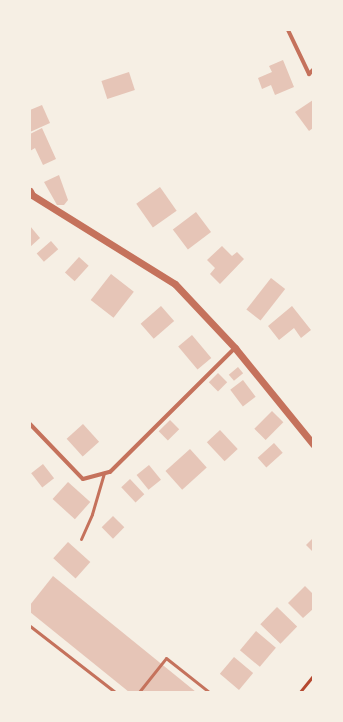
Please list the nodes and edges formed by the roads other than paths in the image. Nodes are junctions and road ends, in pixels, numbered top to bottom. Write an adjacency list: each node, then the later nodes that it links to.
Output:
1 (288, 30): 2 (street)
2 (313, 70)
3 (30, 191): 4 (street)
4 (235, 348): 6 (street); 7 (street)
5 (30, 424): 7 (street)
6 (313, 444)
7 (104, 473): 8 (lane)
8 (81, 538)
9 (30, 626): 10 (lane)
10 (115, 692)
11 (139, 692): 12 (lane)
12 (209, 692)

